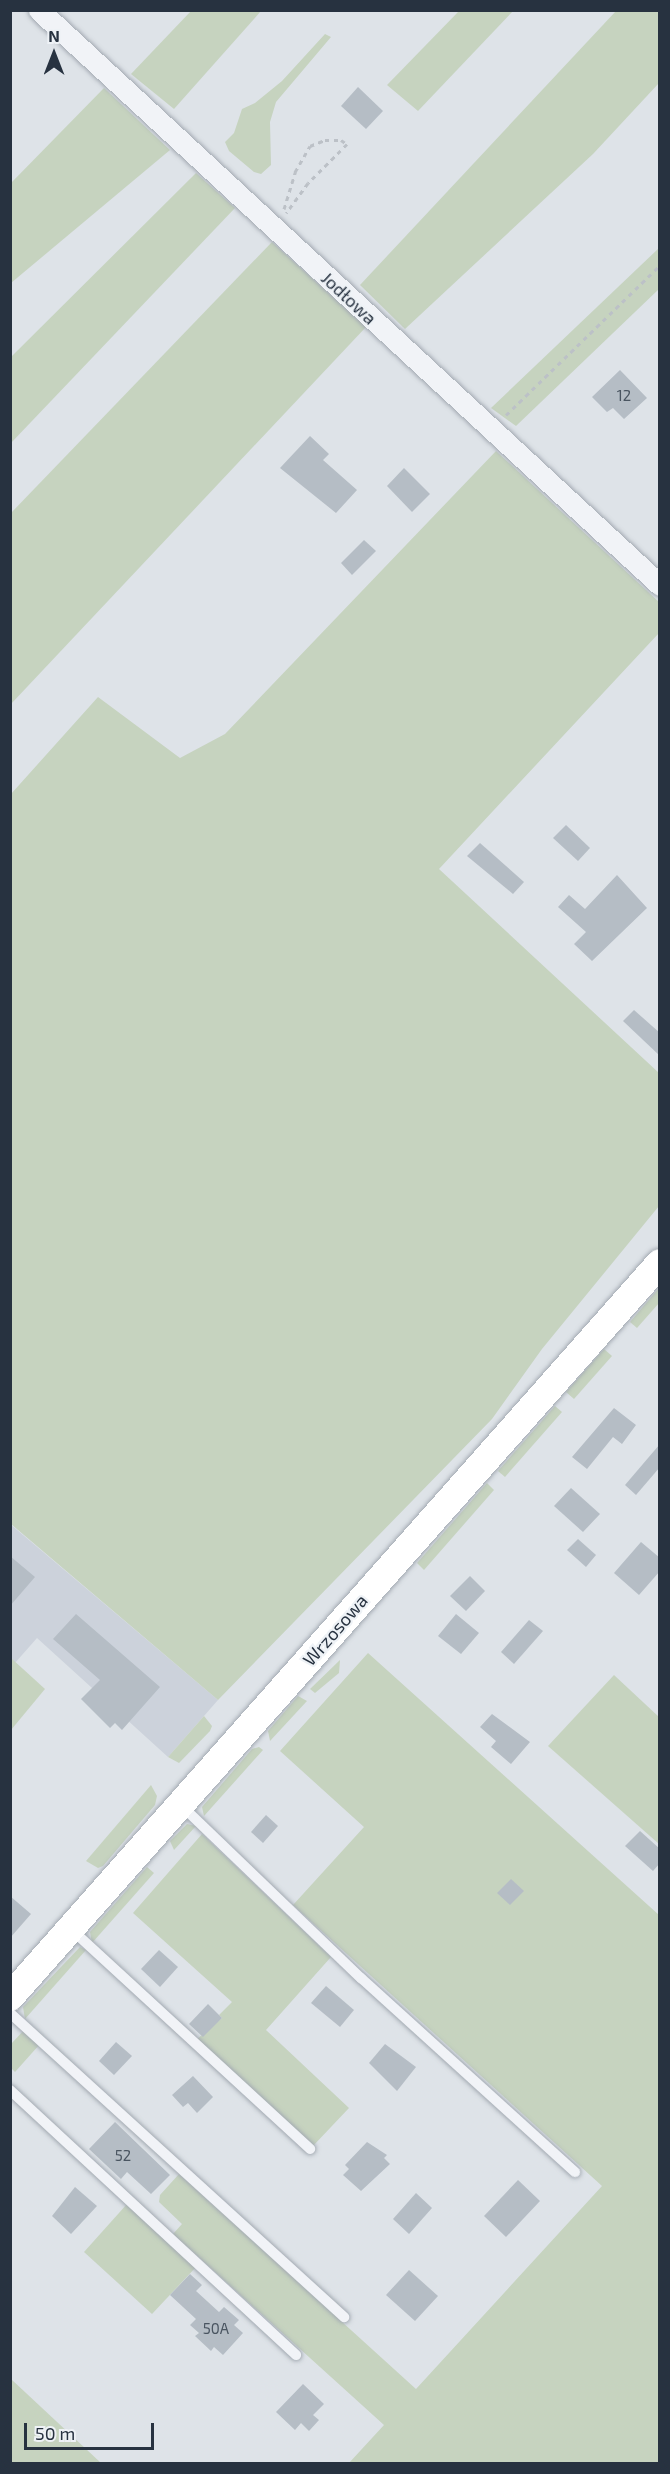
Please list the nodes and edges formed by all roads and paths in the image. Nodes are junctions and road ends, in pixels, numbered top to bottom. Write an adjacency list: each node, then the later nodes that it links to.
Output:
1 (39, 10): 4 (street, Jodłowa)
2 (280, 220): 2 (path)
3 (660, 265): 4 (path)
4 (491, 429): 5 (street, Jodłowa)
5 (660, 585)
6 (660, 1263): 7 (main road, Wrzosowa)
7 (181, 1804): 8 (main road, Wrzosowa); 13 (lane)
8 (71, 1929): 9 (main road, Wrzosowa); 12 (lane)
9 (10, 1997)
10 (10, 2013): 14 (lane)
11 (10, 2090): 15 (lane)
12 (310, 2150)
13 (574, 2172)
14 (344, 2317)
15 (296, 2355)

